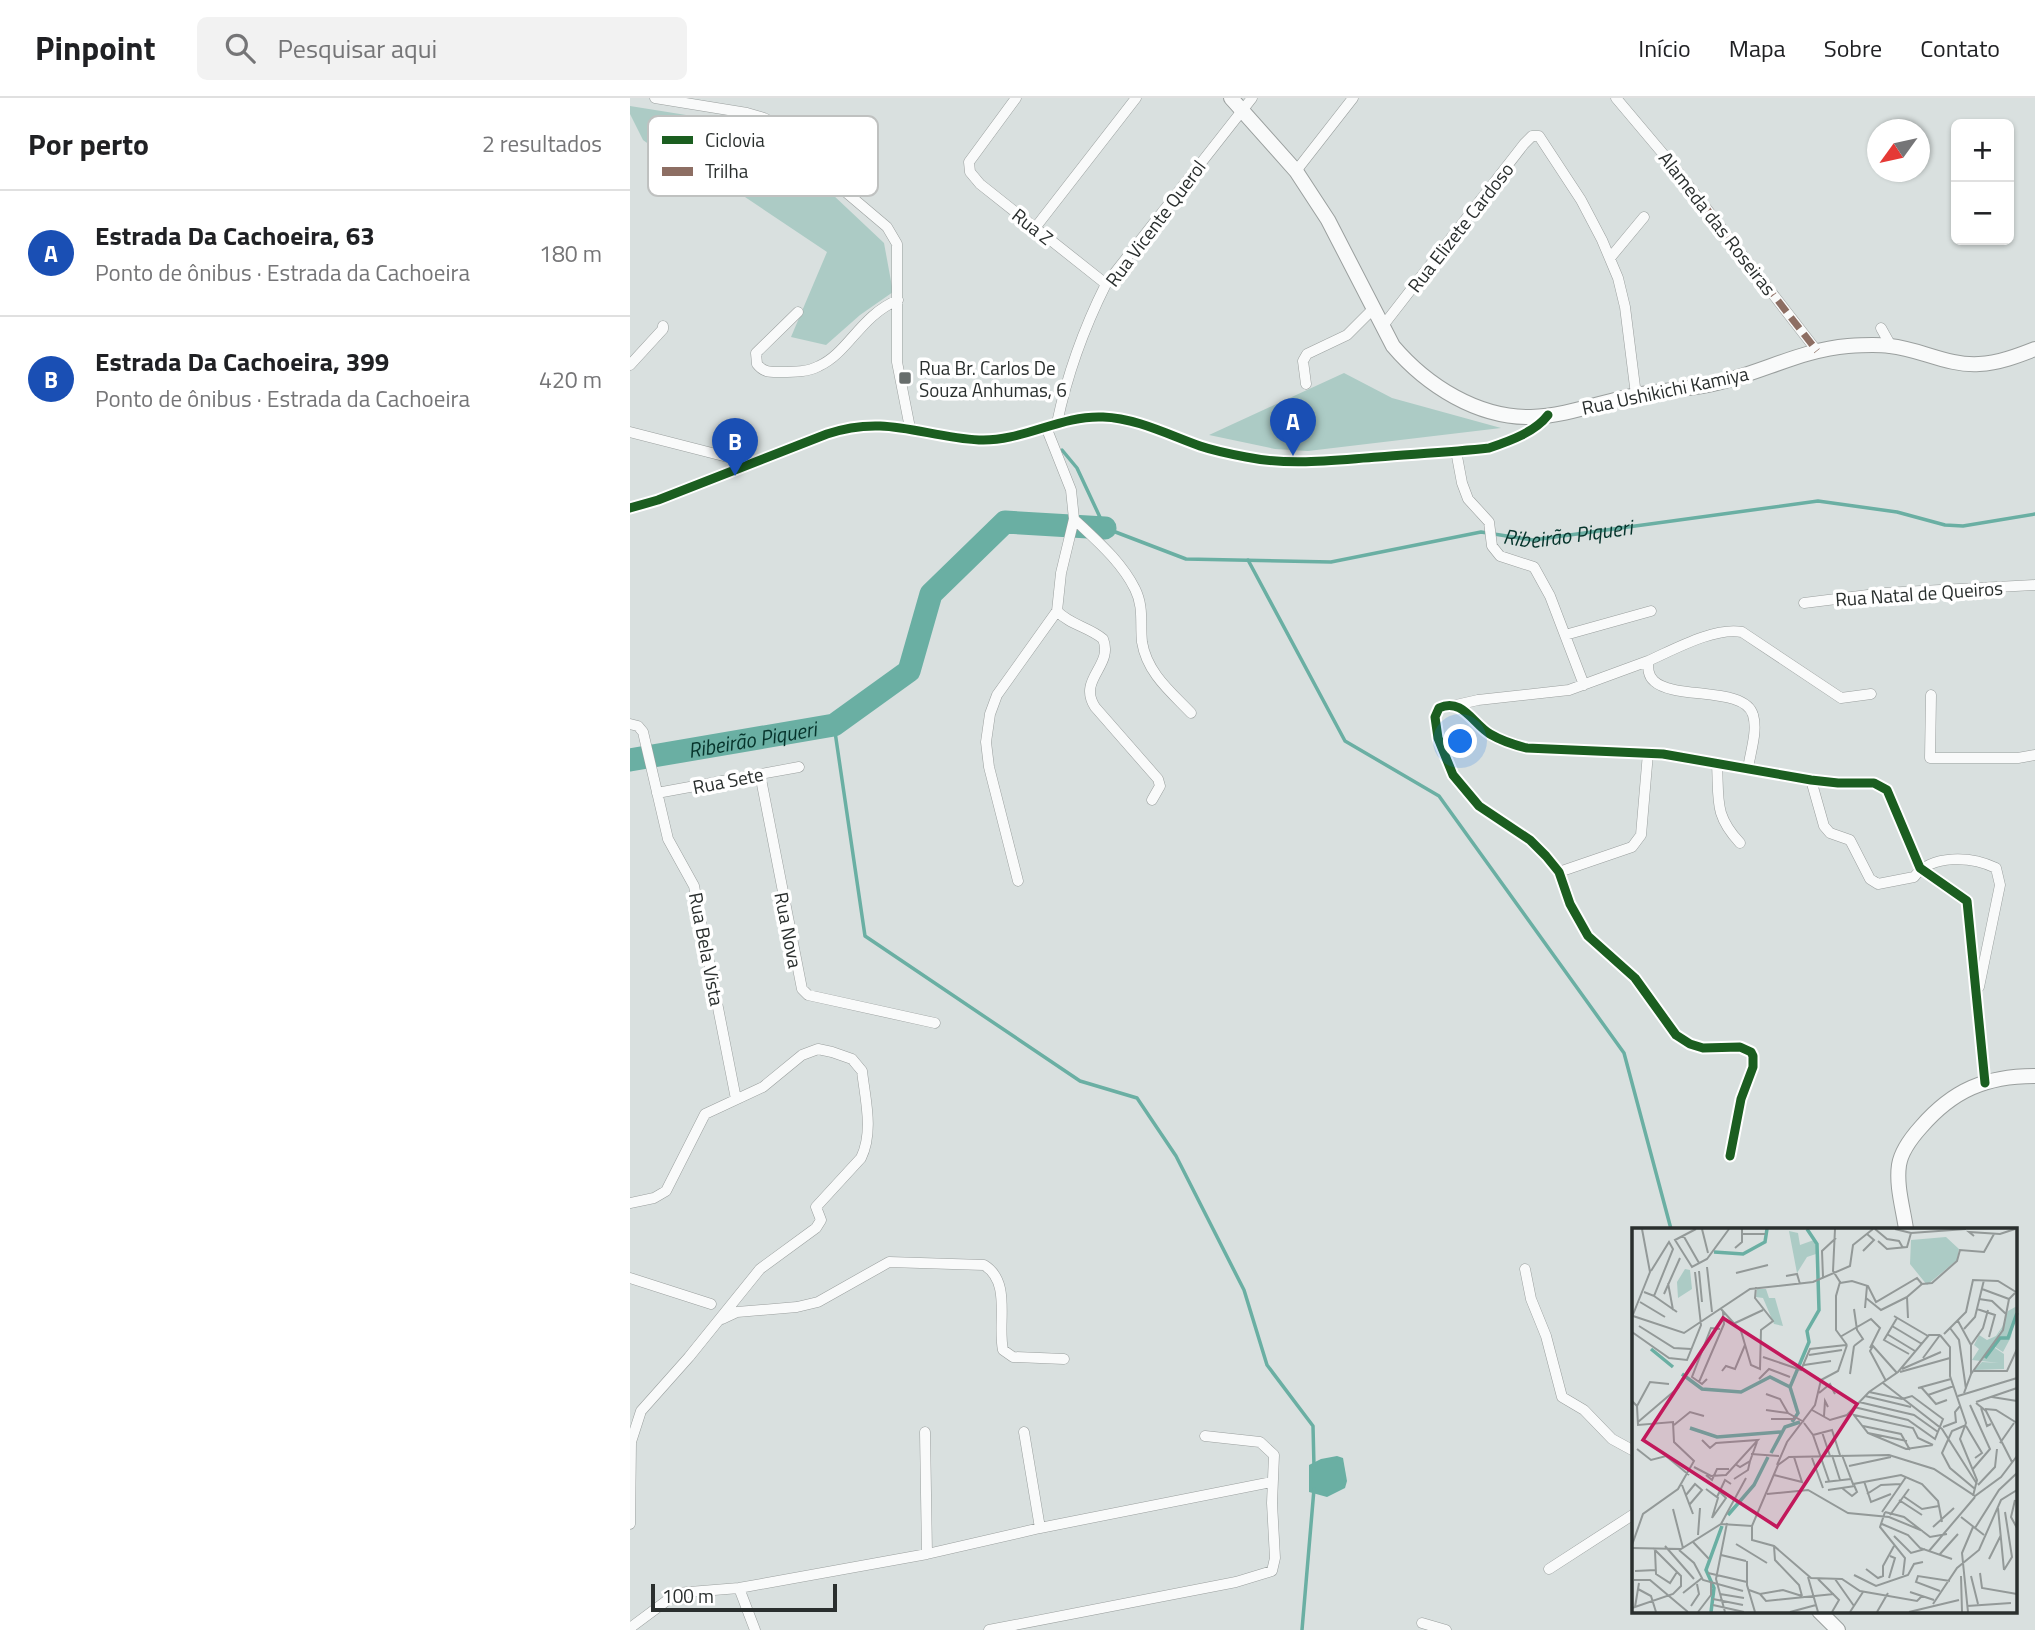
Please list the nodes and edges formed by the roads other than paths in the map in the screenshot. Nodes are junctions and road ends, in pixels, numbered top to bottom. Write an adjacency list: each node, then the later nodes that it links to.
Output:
1 (1016, 98): 14 (street, Rua Z)
2 (1136, 98): 14 (street)
3 (1231, 98): 9 (main road, Rua Ushikichi Kamiya)
4 (1252, 98): 9 (street, Rua Vicente Querol)
5 (1353, 98): 11 (street)
6 (1616, 98): 25 (street, Alameda das Roseiras)
7 (662, 99): 8 (street)
8 (713, 102): 10 (street)
9 (1242, 110): 11 (main road, Rua Ushikichi Kamiya); 16 (street, Rua Vicente Querol)
10 (758, 116)
11 (1296, 171): 18 (main road, Rua Ushikichi Kamiya)
12 (850, 196): 17 (street)
13 (1644, 217): 15 (street)
14 (1035, 228): 16 (street, Rua Z)
15 (1610, 258): 21 (street, Rua Elizete Cardoso); 28 (street)
16 (1106, 284): 30 (street, Rua Vicente Querol)
17 (898, 300): 19 (street); 32 (street)
18 (1372, 310): 21 (main road, Rua Ushikichi Kamiya); 27 (street)
19 (798, 312)
20 (663, 326): 26 (street)
21 (1382, 327): 29 (main road, Rua Ushikichi Kamiya)
22 (1881, 328): 23 (street)
23 (1891, 346): 24 (main road, Rua Ushikichi Kamiya); 25 (main road, Rua Ushikichi Kamiya)
24 (2035, 349)
25 (1818, 351): 28 (main road, Rua Ushikichi Kamiya)
26 (630, 365)
27 (1307, 384)
28 (1636, 395): 29 (main road, Rua Ushikichi Kamiya)
29 (1548, 415): 34 (street)
30 (1057, 423): 31 (street); 34 (street)
31 (1046, 427): 32 (street); 37 (street)
32 (909, 428): 35 (street)
33 (630, 432): 35 (street)
34 (1456, 451): 42 (street)
35 (751, 464): 36 (street)
36 (630, 508)
37 (1074, 519): 40 (street); 48 (street)
38 (2035, 585): 39 (street, Rua Natal de Queiros)
39 (1804, 603)
40 (1057, 611): 58 (street); 62 (street)
41 (1651, 611): 42 (street)
42 (1565, 635): 44 (street)
43 (1648, 661): 44 (street); 45 (street); 54 (street)
44 (1584, 685): 47 (street)
45 (1871, 694)
46 (1931, 695): 51 (street)
47 (1456, 705): 50 (street); 61 (street)
48 (1191, 713)
49 (634, 725): 57 (street, Rua Bela Vista)
50 (1648, 753): 52 (street); 61 (street)
51 (2035, 755)
52 (1717, 764): 54 (street); 59 (street)
53 (799, 767): 55 (street, Rua Sete)
54 (1748, 769): 56 (street)
55 (760, 774): 57 (street, Rua Sete); 64 (street, Rua Nova)
56 (1811, 780): 60 (street); 60 (street)
57 (657, 793): 67 (street, Rua Bela Vista)
58 (1152, 800)
59 (1740, 843)
60 (1920, 869): 63 (street); 63 (street)
61 (1559, 872): 68 (street)
62 (1018, 881)
63 (1976, 998): 66 (street)
64 (935, 1023)
65 (2035, 1076): 66 (main road)
66 (1984, 1083): 70 (main road)
67 (736, 1099): 69 (street); 74 (street)
68 (1730, 1156)
69 (630, 1203)
70 (1906, 1228)
71 (1525, 1269): 79 (street)
72 (630, 1278): 73 (street)
73 (711, 1304)
74 (718, 1321): 75 (street); 81 (street)
75 (1064, 1359)
76 (925, 1432): 85 (street)
77 (1024, 1432): 84 (street)
78 (1205, 1436): 80 (street)
79 (1632, 1450)
80 (1272, 1482): 84 (street); 92 (street)
81 (630, 1513): 83 (street)
82 (1632, 1515): 86 (street)
83 (630, 1524)
84 (1040, 1528): 85 (street)
85 (927, 1554): 87 (street)
86 (1549, 1569)
87 (739, 1588): 90 (street); 91 (street)
88 (1820, 1612): 94 (main road)
89 (1422, 1623): 93 (street)
90 (630, 1628)
91 (755, 1630)
92 (989, 1630)
93 (1446, 1630)
94 (1838, 1630)

